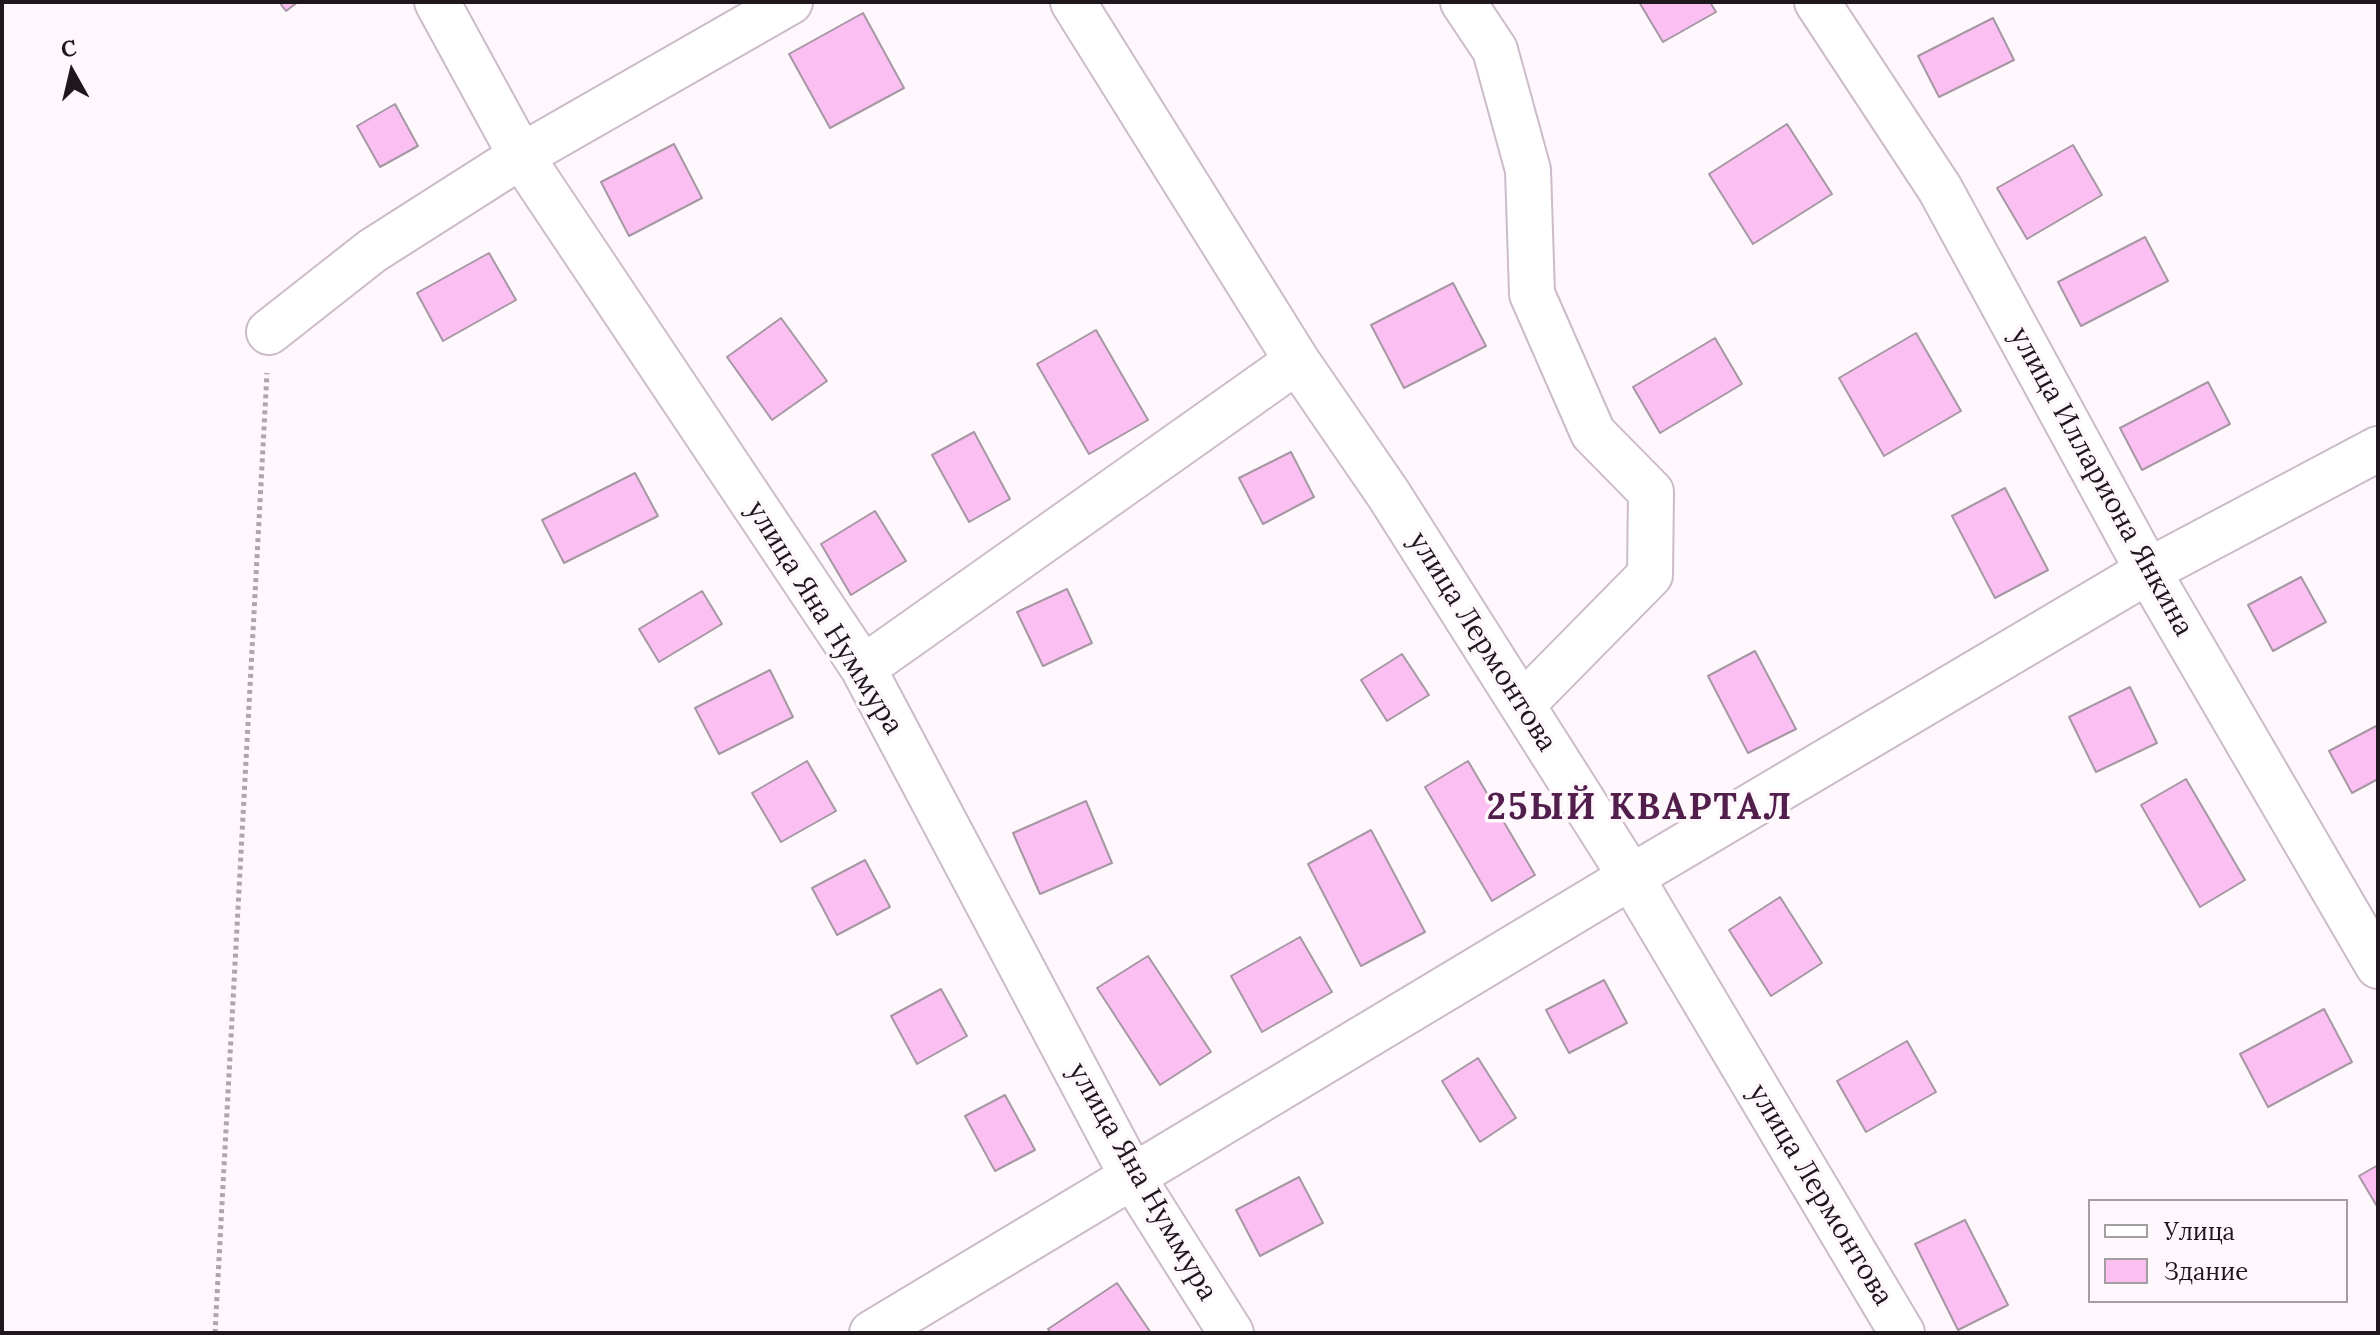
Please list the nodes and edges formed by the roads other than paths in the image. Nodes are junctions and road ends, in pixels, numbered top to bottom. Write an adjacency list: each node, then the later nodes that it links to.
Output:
1 (437, 2): 6 (street, улица Яна Нуммура)
2 (790, 2): 6 (street)
3 (1073, 2): 8 (street, улица Лермонтова)
4 (1463, 2): 12 (street)
5 (1817, 2): 10 (street, улица Иллариона Янкина)
6 (521, 156): 7 (street); 11 (street, улица Яна Нуммура)
7 (269, 332)
8 (1297, 361): 11 (street); 12 (street, улица Лермонтова)
9 (2378, 449): 10 (street)
10 (2148, 571): 13 (street); 14 (street, улица Иллариона Янкина)
11 (863, 668): 15 (street, улица Яна Нуммура)
12 (1522, 705): 13 (street, улица Лермонтова)
13 (1631, 877): 15 (street); 18 (street, улица Лермонтова)
14 (2378, 966)
15 (1132, 1176): 16 (street); 17 (street, улица Яна Нуммура)
16 (872, 1333)
17 (1231, 1333)
18 (1902, 1333)

